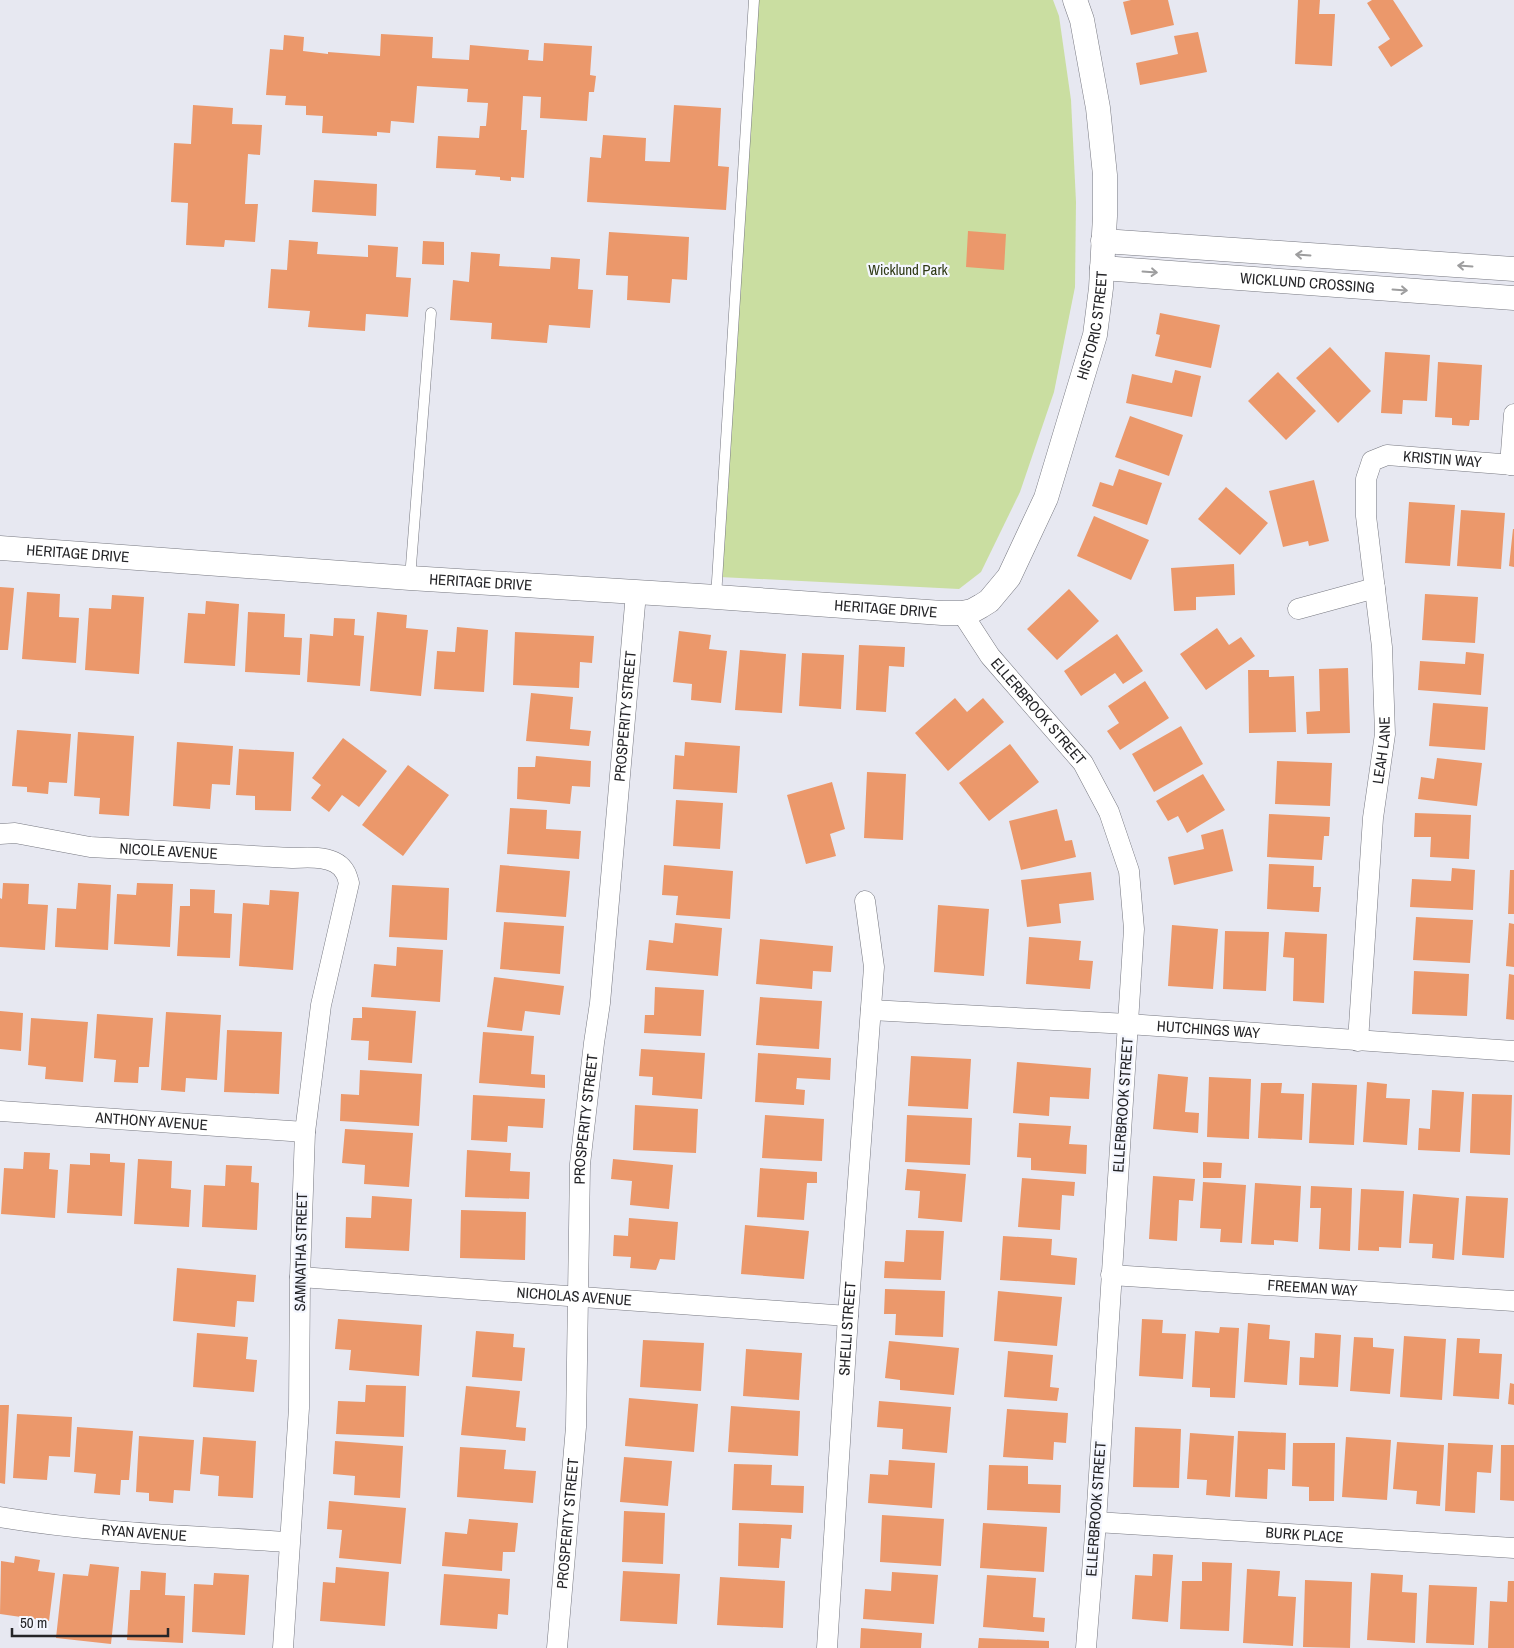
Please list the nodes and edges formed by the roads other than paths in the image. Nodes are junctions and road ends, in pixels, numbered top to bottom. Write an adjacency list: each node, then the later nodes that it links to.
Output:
1 (754, 0): 15 (lane)
2 (1076, 0): 3 (street, HISTORIC STREET)
3 (1103, 241): 4 (street, HISTORIC STREET); 5 (street, WICKLUND CROSSING, one-way to 3)
4 (1102, 268): 6 (street, WICKLUND CROSSING, one-way to 6); 17 (street, HISTORIC STREET)
5 (1514, 269)
6 (1514, 298)
7 (432, 313): 12 (lane)
8 (1514, 414): 10 (street)
9 (1372, 461): 10 (street, KRISTIN WAY); 13 (street, LEAH LANE)
10 (1512, 465)
11 (0, 548): 12 (street, HERITAGE DRIVE)
12 (410, 578): 14 (street, HERITAGE DRIVE)
13 (1375, 588): 16 (street); 23 (street, LEAH LANE)
14 (636, 593): 15 (street, HERITAGE DRIVE); 29 (street, PROSPERITY STREET)
15 (716, 597): 17 (street, HERITAGE DRIVE)
16 (1298, 610)
17 (962, 614): 22 (street, ELLERBROOK STREET)
18 (0, 834): 19 (street, NICOLE AVENUE)
19 (337, 863): 26 (street, SAMNATHA STREET)
20 (865, 901): 21 (street, SHELLI STREET)
21 (871, 1010): 22 (street, HUTCHINGS WAY); 31 (street, SHELLI STREET)
22 (1128, 1024): 23 (street, HUTCHINGS WAY); 27 (street, ELLERBROOK STREET)
23 (1358, 1040): 24 (street, HUTCHINGS WAY)
24 (1514, 1051)
25 (0, 1110): 26 (street, ANTHONY AVENUE)
26 (305, 1132): 28 (street, SAMNATHA STREET)
27 (1111, 1275): 30 (street, FREEMAN WAY); 33 (street, ELLERBROOK STREET)
28 (300, 1277): 29 (street, NICHOLAS AVENUE); 34 (street, SAMNATHA STREET)
29 (578, 1297): 31 (street, NICHOLAS AVENUE); 37 (street, PROSPERITY STREET)
30 (1514, 1301)
31 (848, 1316): 38 (street, SHELLI STREET)
32 (0, 1517): 34 (street, RYAN AVENUE)
33 (1096, 1522): 35 (street, BURK PLACE); 39 (street, ELLERBROOK STREET)
34 (289, 1542): 36 (street, SAMNATHA STREET)
35 (1514, 1548)
36 (283, 1648)
37 (558, 1648)
38 (827, 1648)
39 (1086, 1648)

